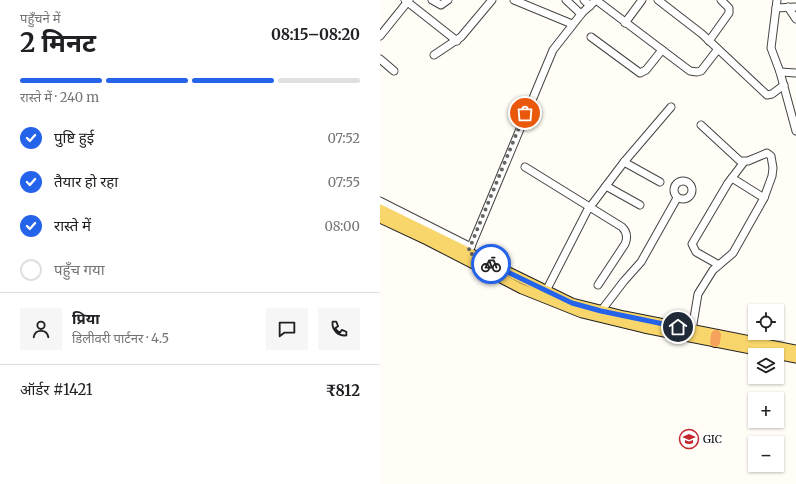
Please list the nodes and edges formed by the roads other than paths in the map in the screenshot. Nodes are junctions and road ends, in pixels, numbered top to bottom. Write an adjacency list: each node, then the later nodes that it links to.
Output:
1 (432, 0): 2 (street)
2 (448, 0)
3 (492, 0): 22 (street)
4 (514, 0): 19 (street)
5 (566, 0): 16 (street)
6 (584, 0): 13 (street)
7 (596, 0): 13 (street); 18 (street)
8 (642, 0): 18 (street)
9 (721, 0): 23 (street)
10 (407, 1): 20 (street); 22 (street)
11 (660, 1): 23 (street)
12 (777, 4): 14 (street); 29 (street)
13 (590, 6): 16 (street)
14 (788, 7): 15 (street); 17 (street)
15 (796, 7)
16 (581, 14): 19 (street)
17 (796, 19)
18 (625, 22): 25 (street)
19 (572, 24): 49 (street)
20 (380, 36)
21 (591, 36): 25 (street)
22 (456, 41): 26 (street)
23 (709, 41): 24 (street)
24 (718, 49): 25 (street); 31 (street)
25 (662, 50)
26 (434, 55)
27 (380, 59): 28 (street)
28 (394, 71)
29 (780, 72): 30 (street); 31 (street)
30 (796, 73)
31 (784, 84): 34 (street)
32 (671, 106): 35 (street)
33 (701, 125): 36 (street)
34 (796, 129)
35 (624, 162): 39 (street); 40 (street)
36 (744, 162): 38 (street); 42 (street)
37 (525, 167): 45 (street)
38 (732, 178): 42 (street); 50 (street)
39 (660, 182)
40 (606, 186): 44 (street); 45 (street)
41 (677, 198): 53 (street)
42 (764, 198): 50 (street)
43 (380, 200): 49 (street)
44 (640, 205)
45 (591, 207): 51 (street); 52 (street)
46 (380, 209): 48 (main road)
47 (380, 218): 48 (main road)
48 (453, 249): 49 (main road)
49 (468, 253): 52 (main road); 55 (main road)
50 (719, 265): 54 (street)
51 (598, 285)
52 (546, 291): 53 (main road)
53 (601, 311): 54 (main road)
54 (692, 330): 55 (main road)
55 (716, 338): 56 (main road); 57 (main road)
56 (796, 350)
57 (796, 358)

